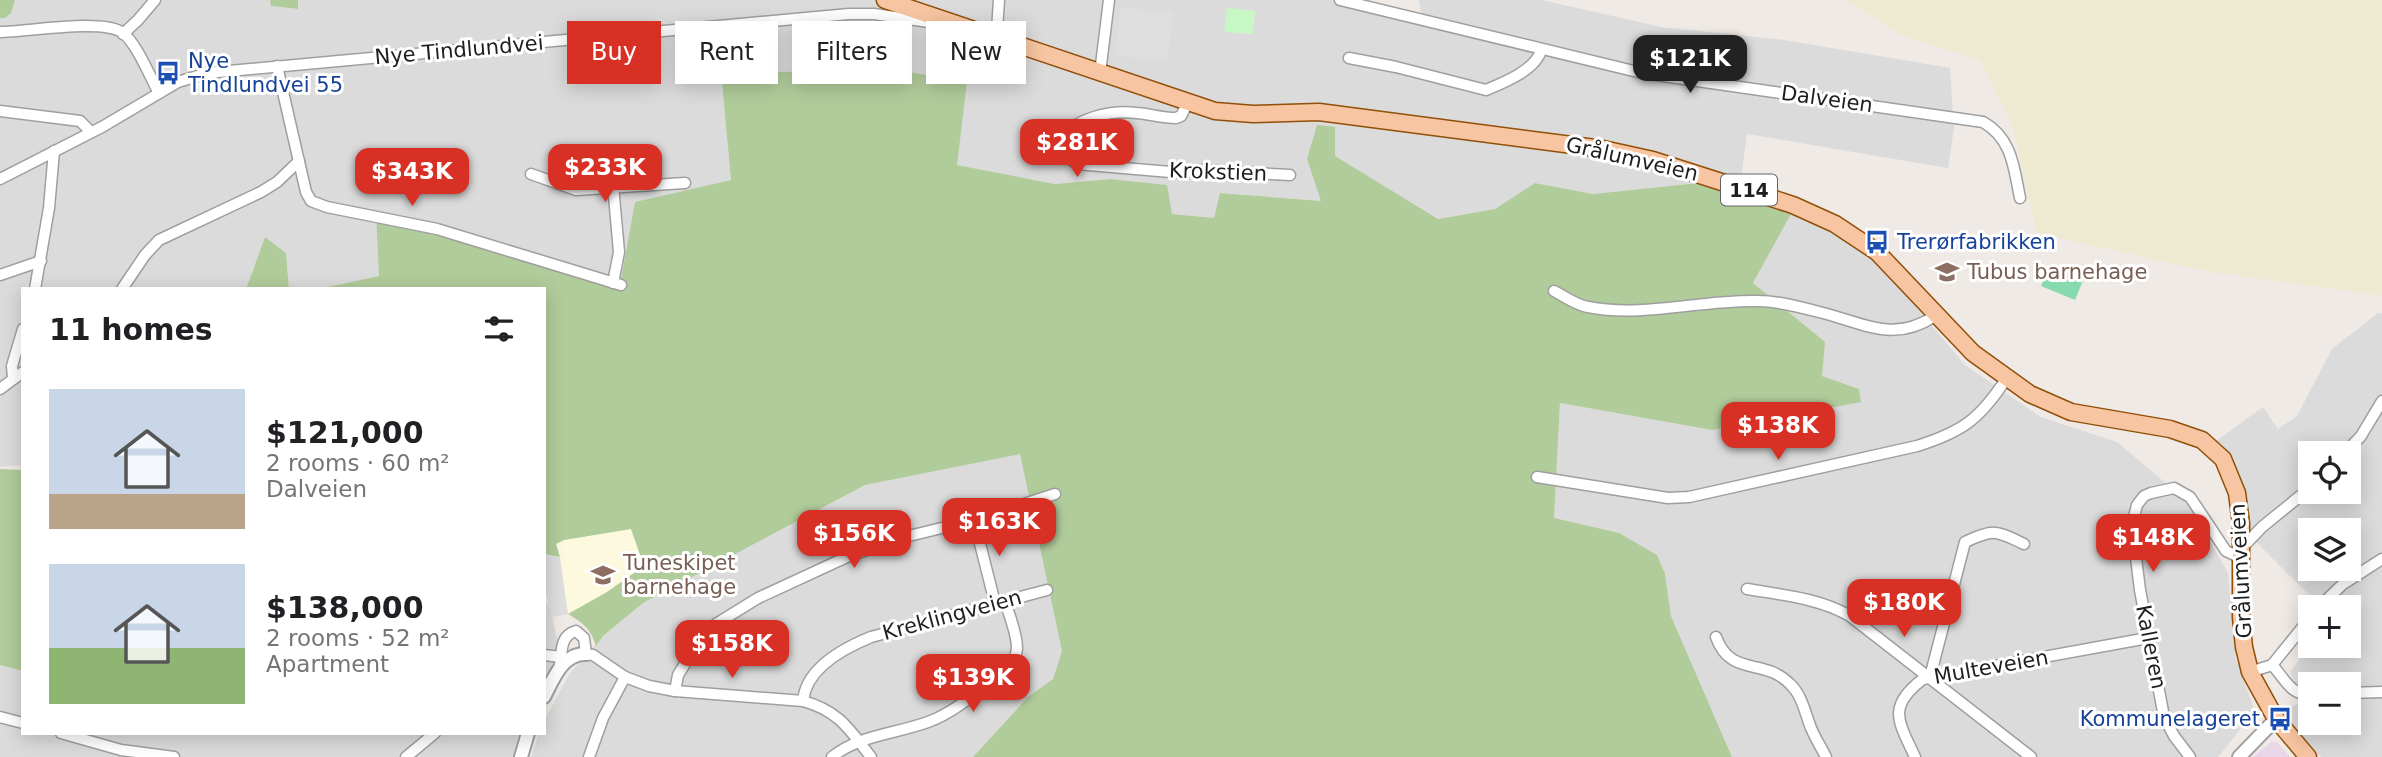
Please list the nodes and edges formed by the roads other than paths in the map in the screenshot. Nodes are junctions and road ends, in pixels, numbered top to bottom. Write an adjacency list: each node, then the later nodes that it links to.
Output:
1 (155, 0): 9 (street)
2 (885, 0): 6 (main road, Grålumveien / 114)
3 (999, 0): 7 (street)
4 (1109, 0): 13 (street)
5 (1340, 0): 10 (street, Dalveien)
6 (942, 20): 12 (street, Nye Tindlundvei); 13 (main road, Grålumveien / 114)
7 (998, 21)
8 (0, 32): 9 (street)
9 (123, 34): 14 (street)
10 (1541, 50): 11 (street); 26 (street, Dalveien)
11 (1349, 58)
12 (277, 66): 14 (street, Nye Tindlundvei); 19 (street)
13 (1100, 73): 15 (main road, Grålumveien / 114)
14 (159, 93): 17 (street, Nye Tindlundvei)
15 (1188, 103): 22 (street, Krokstien); 32 (main road, Grålumveien / 114)
16 (0, 111): 17 (street)
17 (91, 132): 18 (street, Nye Tindlundvei)
18 (54, 151): 23 (street, Nye Tindlundvei); 27 (street)
19 (299, 161): 25 (street); 30 (street)
20 (611, 163): 25 (street)
21 (531, 174): 25 (street)
22 (1290, 175)
23 (0, 179)
24 (685, 183): 25 (street)
25 (613, 188)
26 (2020, 198)
27 (41, 261): 28 (street); 29 (street)
28 (0, 275)
29 (35, 287)
30 (123, 287)
31 (1554, 291): 32 (street)
32 (1936, 316): 35 (main road, Grålumveien / 114)
33 (21, 336): 34 (street)
34 (18, 375): 36 (street)
35 (2006, 379): 39 (street); 44 (main road, Grålumveien / 114)
36 (0, 389)
37 (2382, 401): 38 (street)
38 (2356, 441)
39 (1537, 477)
40 (1055, 494): 42 (street)
41 (2298, 498): 44 (street)
42 (974, 520): 49 (street); 60 (street)
43 (2024, 544): 59 (street)
44 (2241, 553): 52 (street, Kalleren); 57 (main road, Grålumveien / 114)
45 (2382, 559): 48 (street)
46 (1747, 589): 59 (street)
47 (1047, 590): 49 (street, Kreklingveien)
48 (2332, 595)
49 (1000, 602): 65 (street, Kreklingveien); 72 (street)
50 (2298, 633): 56 (street)
51 (1716, 637): 79 (street)
52 (2148, 639): 59 (street, Multeveien); 82 (street, Kalleren)
53 (586, 653): 55 (street); 55 (street); 58 (street)
54 (546, 656): 55 (street)
55 (560, 663): 62 (street)
56 (2272, 664): 57 (street); 64 (street)
57 (2250, 672): 67 (main road, Grålumveien / 114)
58 (625, 677): 60 (street); 76 (street)
59 (1930, 677): 80 (street, Multeveien); 81 (street)
60 (675, 691): 65 (street)
61 (2382, 692): 63 (street)
62 (546, 693)
63 (2361, 693)
64 (2298, 694)
65 (803, 701): 72 (street)
66 (0, 717): 68 (street)
67 (2276, 719): 83 (street); 84 (main road, Grålumveien / 114)
68 (21, 722)
69 (68, 735): 74 (street)
70 (433, 735): 73 (street)
71 (527, 735): 75 (street)
72 (858, 741): 77 (street); 78 (street)
73 (409, 756)
74 (174, 757)
75 (521, 757)
76 (589, 757)
77 (832, 757)
78 (871, 757)
79 (1826, 757)
80 (1915, 757)
81 (2031, 757)
82 (2190, 757)
83 (2239, 757)
84 (2308, 757)

